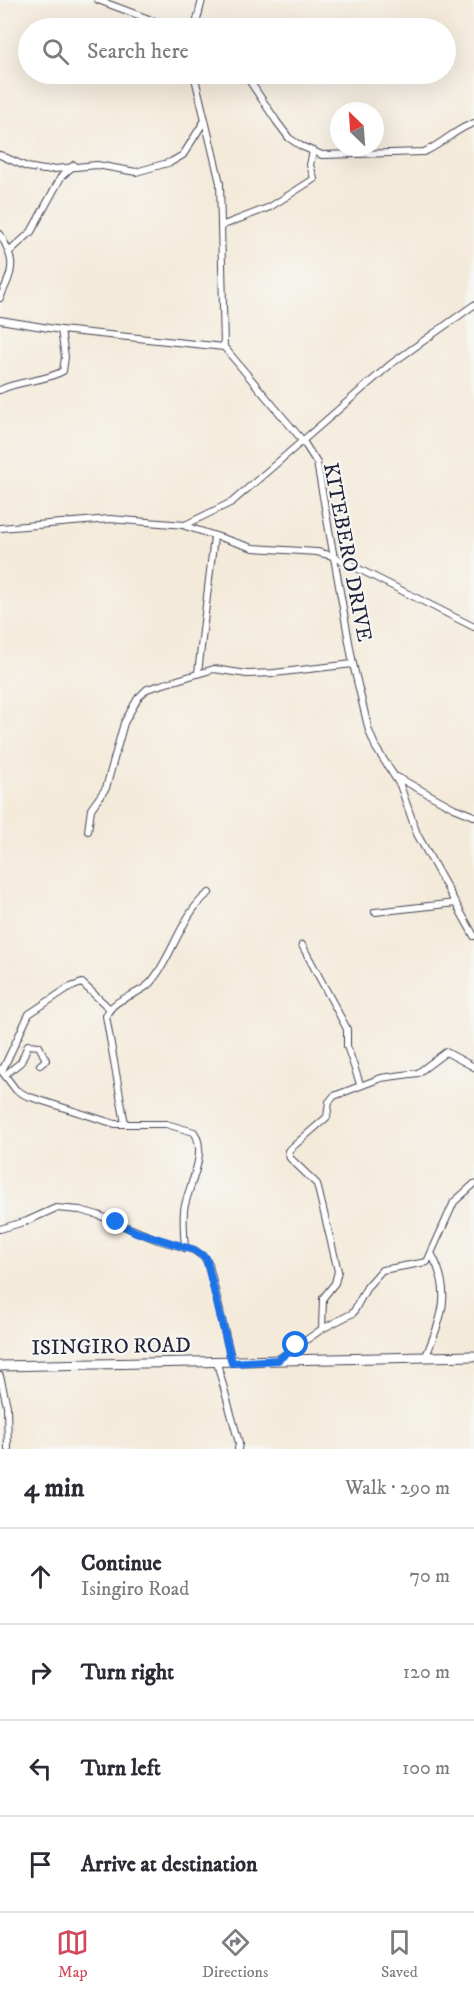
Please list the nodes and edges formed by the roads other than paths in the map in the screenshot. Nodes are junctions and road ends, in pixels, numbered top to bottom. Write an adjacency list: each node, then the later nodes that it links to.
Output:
1 (98, 0): 3 (street)
2 (202, 0): 4 (street)
3 (146, 18)
4 (197, 18)
5 (196, 84): 7 (street)
6 (252, 84): 9 (street)
7 (205, 120): 11 (street); 12 (street)
8 (474, 123): 9 (street)
9 (313, 151): 12 (street)
10 (0, 155): 11 (street)
11 (74, 165): 14 (street)
12 (221, 226): 19 (street)
13 (0, 234): 14 (street)
14 (9, 252): 15 (street)
15 (0, 298)
16 (474, 305): 21 (street)
17 (0, 320): 18 (street)
18 (61, 330): 19 (street); 20 (street)
19 (224, 348): 21 (street, KITEBERO DRIVE)
20 (0, 390)
21 (303, 441): 22 (street); 25 (street, KITEBERO DRIVE)
22 (184, 525): 23 (street); 24 (street)
23 (0, 528)
24 (214, 537): 25 (street); 28 (street)
25 (333, 556): 26 (street); 27 (street, KITEBERO DRIVE)
26 (474, 627)
27 (353, 664): 28 (street); 29 (street, KITEBERO DRIVE)
28 (198, 672): 31 (street)
29 (395, 776): 30 (street); 33 (street, KITEBERO DRIVE)
30 (474, 816)
31 (88, 831)
32 (209, 893): 37 (street)
33 (456, 903): 34 (street); 35 (street, KITEBERO DRIVE)
34 (375, 912)
35 (474, 936)
36 (302, 945): 41 (street)
37 (110, 1009): 40 (street); 42 (street)
38 (40, 1065): 40 (street)
39 (474, 1067): 41 (street)
40 (2, 1071): 42 (street)
41 (360, 1084): 47 (street)
42 (125, 1124): 45 (street)
43 (474, 1184): 46 (street)
44 (0, 1229): 45 (street)
45 (185, 1248): 52 (street)
46 (432, 1255): 47 (street); 48 (street)
47 (321, 1329): 50 (street)
48 (426, 1356): 49 (main road, ISINGIRO ROAD); 50 (main road, ISINGIRO ROAD)
49 (474, 1356)
50 (278, 1360): 52 (main road, ISINGIRO ROAD)
51 (217, 1363): 52 (main road, ISINGIRO ROAD); 53 (main road, ISINGIRO ROAD); 56 (street)
52 (232, 1363)
53 (0, 1366)
54 (0, 1376): 55 (street)
55 (8, 1449)
56 (238, 1449)

